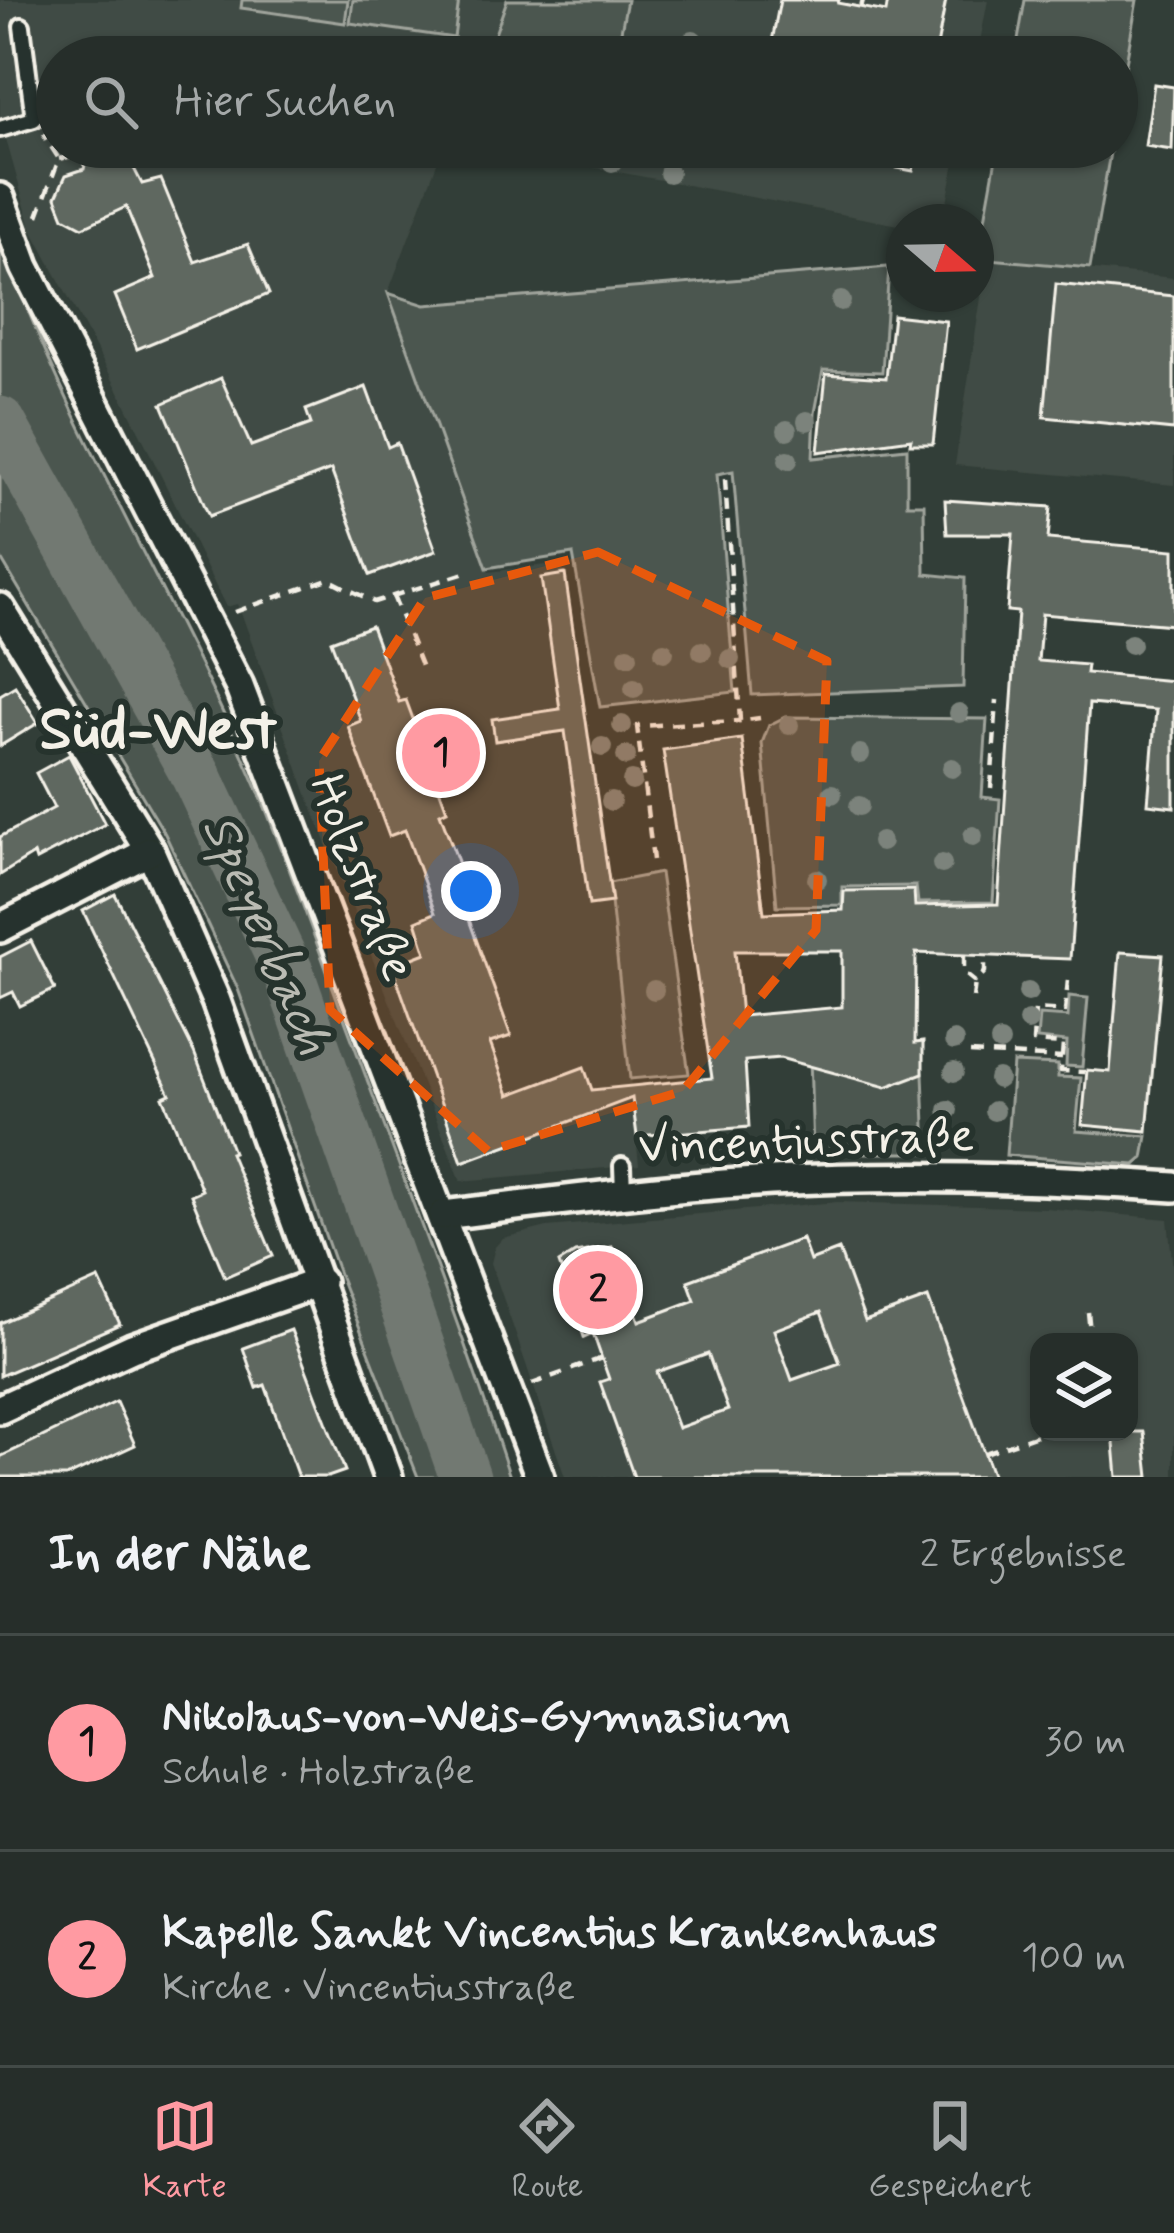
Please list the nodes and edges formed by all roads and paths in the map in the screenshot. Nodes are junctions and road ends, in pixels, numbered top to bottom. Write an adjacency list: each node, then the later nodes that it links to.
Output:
1 (22, 26): 2 (lane)
2 (34, 118): 3 (path); 4 (lane)
3 (36, 121)
4 (0, 129)
5 (55, 168): 7 (path)
6 (0, 199): 7 (street, Holzstraße)
7 (11, 229): 31 (street, Holzstraße)
8 (725, 478): 16 (path)
9 (468, 572): 10 (path)
10 (393, 596): 12 (path); 13 (path)
11 (0, 608): 18 (street)
12 (240, 610)
13 (423, 670)
14 (997, 700): 17 (path)
15 (760, 718): 16 (path)
16 (740, 721): 19 (path)
17 (991, 788)
18 (150, 851): 20 (street); 32 (street)
19 (653, 860)
20 (0, 928)
21 (964, 955): 24 (path)
22 (985, 956): 24 (path)
23 (1068, 980): 27 (path)
24 (975, 982): 25 (path)
25 (973, 998)
26 (970, 1053): 27 (path)
27 (1062, 1058): 28 (path)
28 (1085, 1072)
29 (1174, 1172): 30 (street)
30 (1174, 1187): 31 (street, Vincentiusstraße)
31 (442, 1215): 41 (street, Holzstraße)
32 (320, 1282): 37 (street); 40 (street)
33 (1088, 1312): 34 (path)
34 (1090, 1333)
35 (602, 1358): 36 (path)
36 (532, 1384)
37 (0, 1409)
38 (1030, 1438): 39 (path)
39 (985, 1454)
40 (388, 1477)
41 (540, 1477)

